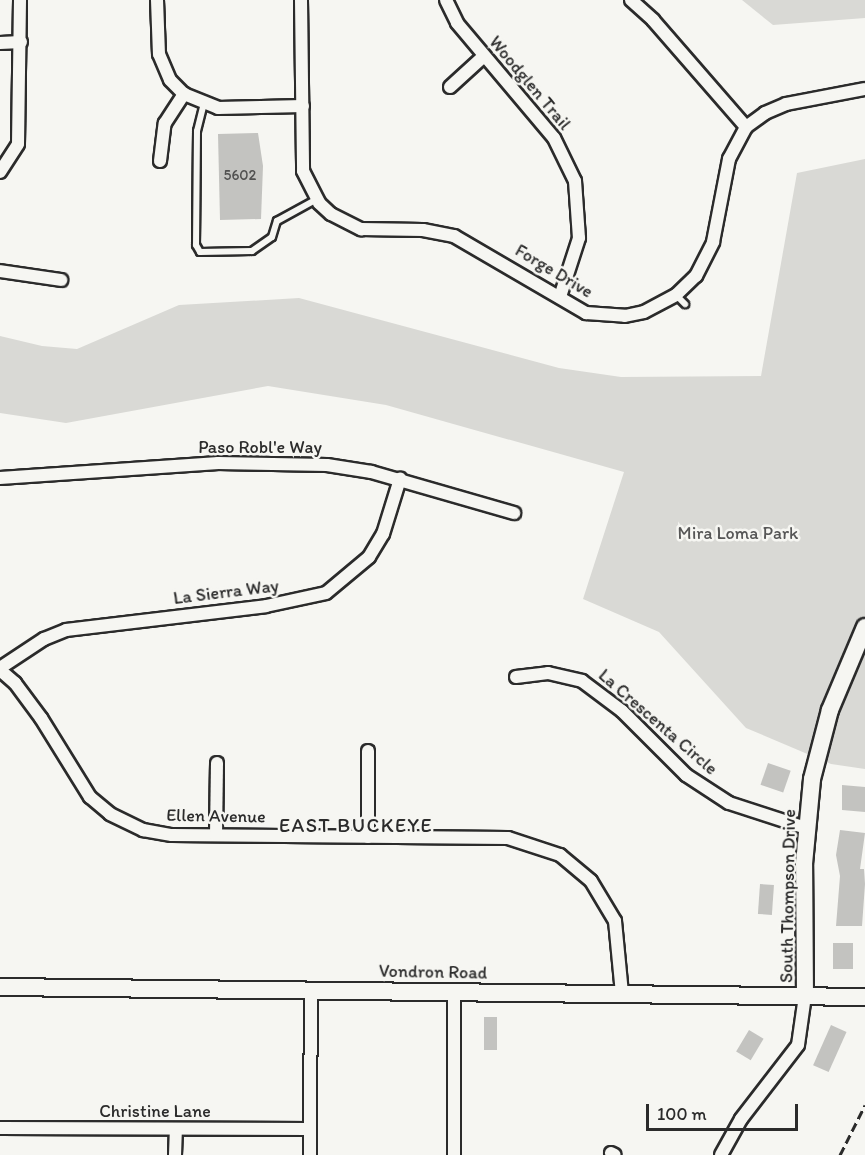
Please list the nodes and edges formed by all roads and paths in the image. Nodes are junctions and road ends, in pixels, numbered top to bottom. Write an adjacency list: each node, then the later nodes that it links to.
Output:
1 (20, 0): 6 (street)
2 (157, 0): 11 (street)
3 (301, 0): 13 (street, Forge Drive)
4 (446, 0): 8 (street, Woodglen Trail)
5 (631, 0): 14 (street)
6 (21, 42): 7 (street); 16 (street)
7 (0, 43)
8 (484, 56): 9 (street); 20 (street, Woodglen Trail)
9 (450, 87)
10 (865, 88): 14 (street, Forge Drive)
11 (184, 94): 12 (street); 15 (street)
12 (204, 104): 13 (street); 17 (lane)
13 (303, 106): 17 (street, Forge Drive)
14 (746, 127): 20 (street, Forge Drive)
15 (160, 161)
16 (0, 172)
17 (317, 199): 20 (street, Forge Drive)
18 (0, 271): 19 (street)
19 (61, 280)
20 (560, 297)
21 (0, 478): 22 (street, Paso Robl'e Way)
22 (400, 479): 23 (street, Paso Robl'e Way); 25 (street, La Sierra Way)
23 (514, 513)
24 (865, 627): 29 (street, South Thompson Drive)
25 (0, 669): 30 (street, Ellen Avenue)
26 (516, 677): 29 (street, La Crescenta Circle)
27 (368, 751): 31 (street)
28 (217, 762): 30 (street)
29 (806, 828): 36 (street, South Thompson Drive)
30 (216, 834): 31 (street, Ellen Avenue)
31 (368, 837): 35 (street, Ellen Avenue)
32 (0, 987): 33 (street, Vondron Road)
33 (311, 991): 34 (street, Vondron Road); 40 (street)
34 (454, 992): 35 (street, Vondron Road); 43 (street)
35 (622, 994): 36 (street, Vondron Road)
36 (805, 996): 37 (street, Vondron Road); 44 (street)
37 (865, 997)
38 (0, 1128): 39 (street, Christine Lane)
39 (176, 1129): 40 (street, Christine Lane); 41 (street)
40 (310, 1129): 42 (street)
41 (175, 1155)
42 (310, 1155)
43 (454, 1155)
44 (721, 1155)

